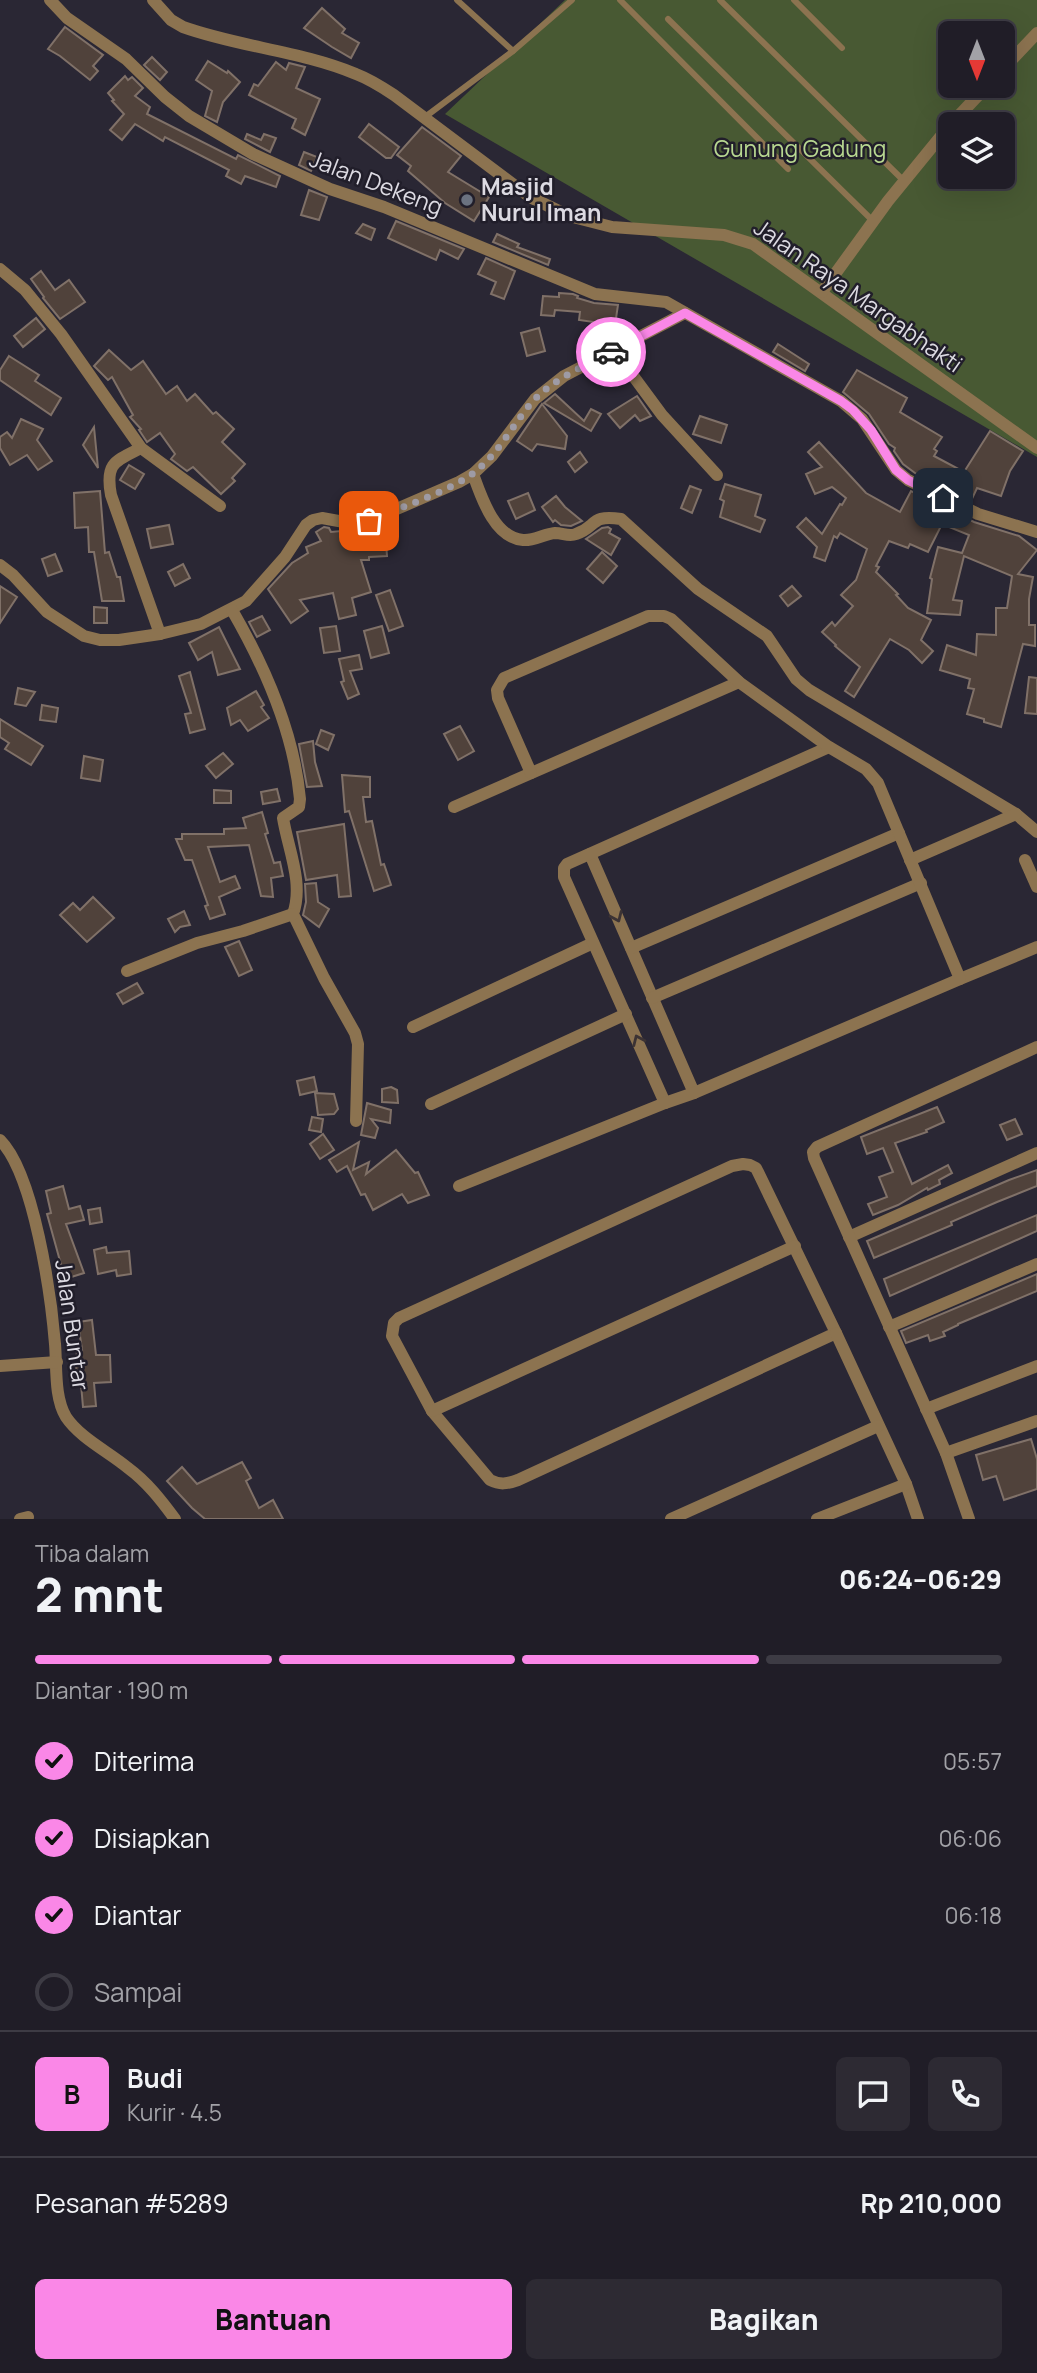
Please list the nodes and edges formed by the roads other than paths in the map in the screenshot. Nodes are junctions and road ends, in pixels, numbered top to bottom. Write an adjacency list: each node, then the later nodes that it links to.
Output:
1 (50, 0): 22 (street, Jalan Dekeng)
2 (153, 0): 15 (street, Jalan Raya Margabhakti)
3 (457, 0): 11 (lane)
4 (572, 0): 11 (lane)
5 (620, 0): 17 (lane)
6 (720, 0): 18 (lane)
7 (794, 0): 10 (lane)
8 (668, 19): 19 (lane)
9 (1037, 33): 12 (street)
10 (842, 48)
11 (513, 51): 15 (lane)
12 (1015, 56)
13 (976, 98): 14 (street)
14 (963, 112)
15 (423, 118): 21 (street, Jalan Raya Margabhakti)
16 (938, 140): 18 (street)
17 (788, 169)
18 (904, 180): 19 (street)
19 (874, 222): 21 (street)
20 (0, 270): 24 (street)
21 (822, 292): 25 (street, Jalan Raya Margabhakti)
22 (685, 313): 23 (street); 29 (street, Jalan Dekeng)
23 (614, 350): 26 (street); 27 (street)
24 (141, 448): 28 (street); 32 (street)
25 (1037, 448)
26 (473, 474): 31 (street); 37 (street)
27 (718, 475)
28 (220, 506)
29 (1037, 532)
30 (0, 565): 32 (street)
31 (232, 610): 32 (street); 45 (street)
32 (160, 634)
33 (739, 682): 34 (street); 35 (street); 35 (street)
34 (829, 747): 39 (street); 40 (street)
35 (531, 773): 36 (street)
36 (454, 807)
37 (1016, 814): 38 (street); 41 (street)
38 (1037, 832)
39 (899, 833): 41 (street); 48 (street)
40 (590, 854): 46 (street); 48 (street, one-way to 48)
41 (910, 860): 43 (street)
42 (1025, 860): 44 (street)
43 (920, 883): 50 (street); 51 (street)
44 (1037, 887)
45 (293, 914): 49 (street); 58 (street)
46 (593, 943): 52 (street); 53 (street)
47 (1037, 947): 50 (street)
48 (631, 948): 51 (street)
49 (128, 971)
50 (960, 979): 55 (street)
51 (652, 998): 55 (street)
52 (626, 1014): 56 (street, one-way to 52); 57 (street)
53 (413, 1027)
54 (1037, 1046): 62 (street)
55 (694, 1093): 56 (street)
56 (665, 1103): 61 (street)
57 (431, 1104)
58 (356, 1121)
59 (0, 1140): 67 (street, Jalan Buntar)
60 (1037, 1153): 62 (street)
61 (459, 1186)
62 (849, 1237): 65 (street)
63 (795, 1246): 66 (street); 71 (street); 71 (street)
64 (1037, 1264): 65 (street)
65 (888, 1326): 70 (street)
66 (836, 1333): 71 (street); 73 (street)
67 (57, 1362): 68 (street); 76 (street, Jalan Buntar)
68 (0, 1366)
69 (1037, 1366): 70 (street)
70 (926, 1409): 74 (street)
71 (432, 1411)
72 (1037, 1421): 74 (street)
73 (878, 1426): 75 (street); 77 (street)
74 (946, 1453): 80 (street)
75 (906, 1484): 78 (street); 79 (street)
76 (175, 1519)
77 (671, 1519)
78 (817, 1519)
79 (918, 1519)
80 (969, 1519)

